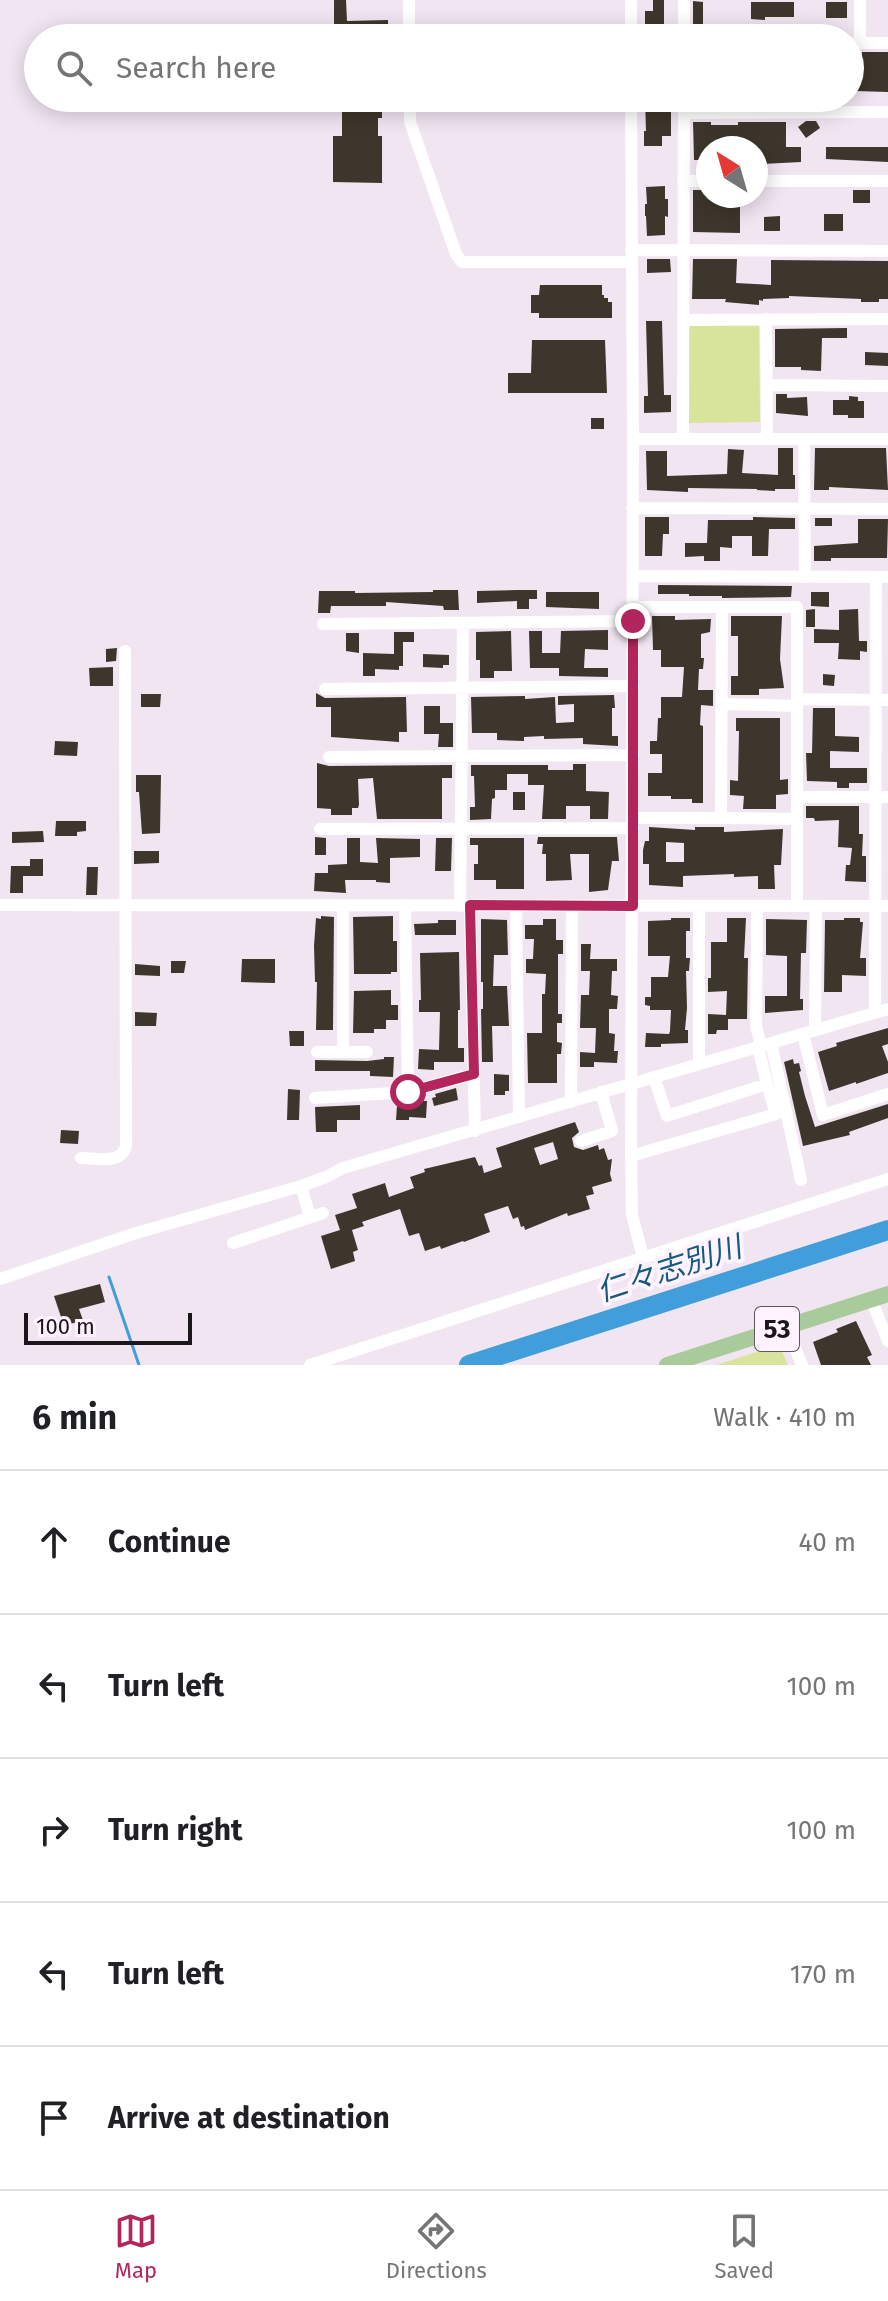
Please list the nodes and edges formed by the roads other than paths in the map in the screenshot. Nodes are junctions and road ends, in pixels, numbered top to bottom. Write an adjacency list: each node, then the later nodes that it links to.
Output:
1 (409, 0): 5 (street)
2 (631, 0): 6 (street)
3 (684, 0): 7 (street)
4 (860, 0): 8 (street)
5 (409, 24)
6 (631, 24)
7 (684, 24)
8 (857, 24)
9 (864, 43): 10 (street)
10 (888, 43)
11 (410, 112): 21 (street)
12 (631, 112): 21 (street)
13 (888, 112): 14 (street)
14 (684, 113): 15 (street)
15 (683, 181): 16 (street); 19 (street)
16 (696, 181)
17 (768, 181): 18 (street)
18 (888, 181)
19 (683, 251): 20 (street); 21 (street); 24 (street)
20 (888, 251)
21 (631, 256): 27 (street)
22 (766, 319): 23 (street); 24 (street); 25 (street)
23 (888, 319)
24 (683, 320): 28 (street)
25 (767, 385): 26 (street); 29 (street)
26 (888, 386)
27 (633, 439): 28 (street); 32 (street)
28 (683, 439): 29 (street)
29 (767, 439): 30 (street)
30 (804, 439): 31 (street); 33 (street)
31 (888, 439)
32 (632, 508): 33 (street); 35 (street)
33 (805, 509): 34 (street); 36 (street)
34 (888, 509)
35 (632, 576): 36 (street); 38 (street)
36 (805, 577): 37 (street)
37 (882, 577): 47 (street)
38 (633, 607): 39 (street); 40 (street)
39 (722, 607): 48 (street); 49 (street)
40 (633, 621): 41 (street); 44 (street)
41 (463, 623): 42 (street); 45 (street)
42 (323, 624)
43 (125, 651): 61 (street)
44 (633, 686): 45 (street); 50 (street)
45 (463, 687): 46 (street); 51 (street)
46 (325, 689)
47 (882, 700): 48 (street); 54 (street)
48 (797, 702): 49 (street); 53 (street)
49 (722, 704): 55 (street)
50 (633, 755): 51 (street); 57 (street)
51 (462, 756): 52 (street); 59 (street)
52 (329, 757)
53 (797, 797): 54 (street); 56 (street)
54 (882, 797): 72 (street)
55 (721, 818): 56 (street); 57 (street)
56 (797, 819): 70 (street)
57 (633, 823): 59 (street); 67 (street)
58 (320, 829): 59 (street)
59 (460, 829): 64 (street)
60 (0, 905): 61 (street)
61 (127, 905): 63 (street); 93 (street)
62 (405, 905): 63 (street); 64 (street); 84 (street)
63 (343, 906): 77 (street)
64 (465, 906): 65 (street); 80 (street)
65 (516, 906): 66 (street); 89 (street)
66 (572, 906): 67 (street); 88 (street)
67 (633, 906): 68 (street); 82 (street)
68 (699, 906): 69 (street); 79 (street)
69 (757, 906): 70 (street); 75 (street)
70 (797, 906): 71 (street)
71 (816, 906): 72 (street); 74 (street)
72 (881, 906): 73 (street)
73 (882, 1011): 74 (street)
74 (809, 1032): 75 (street); 86 (street)
75 (763, 1045): 79 (street); 83 (street); 95 (street)
76 (317, 1052): 77 (street)
77 (343, 1052): 78 (street)
78 (367, 1052)
79 (699, 1063): 81 (street)
80 (474, 1074): 84 (street); 90 (street)
81 (654, 1077): 82 (street); 83 (street)
82 (631, 1083): 85 (street); 92 (street)
83 (767, 1084): 92 (street)
84 (408, 1092): 87 (street)
85 (601, 1092): 88 (street); 91 (street)
86 (888, 1094)
87 (315, 1098)
88 (571, 1102): 89 (street)
89 (519, 1117): 90 (street)
90 (475, 1131): 96 (street)
91 (581, 1141)
92 (631, 1156): 100 (street)
93 (81, 1158)
94 (888, 1179): 100 (street)
95 (801, 1180)
96 (301, 1186): 98 (street); 101 (street)
97 (323, 1213): 98 (street)
98 (310, 1217): 99 (street)
99 (233, 1243)
100 (643, 1257): 105 (street)
101 (0, 1279)
102 (880, 1297): 103 (main road, 53); 104 (street)
103 (786, 1326): 106 (main road, 53); 107 (street)
104 (888, 1341)
105 (310, 1365)
106 (667, 1365)
107 (802, 1365)

